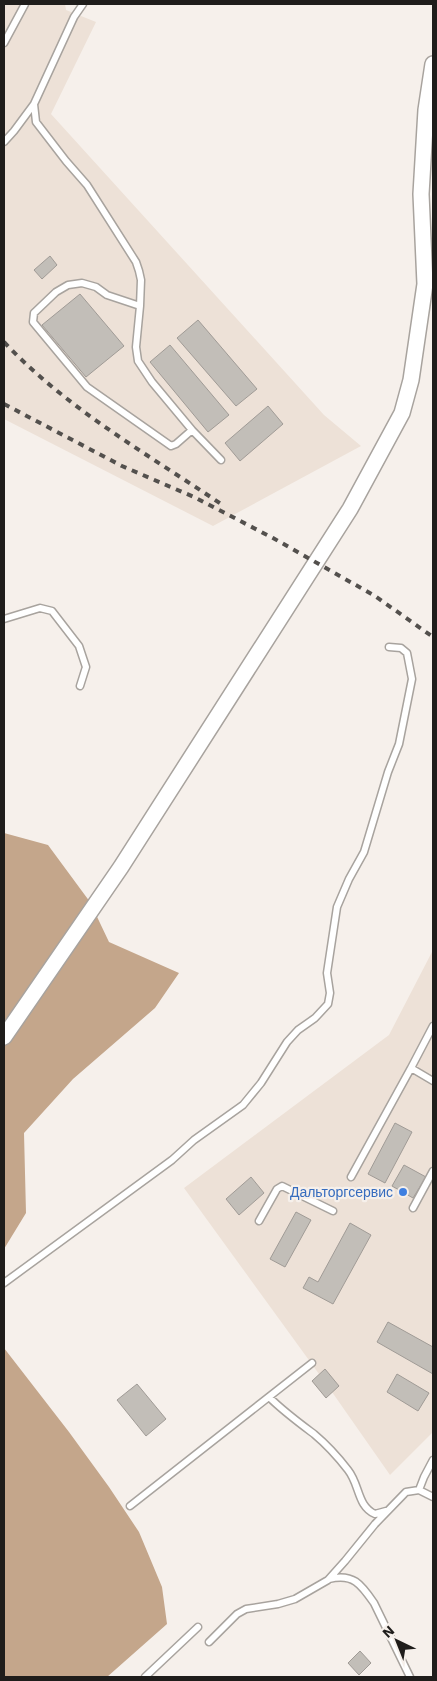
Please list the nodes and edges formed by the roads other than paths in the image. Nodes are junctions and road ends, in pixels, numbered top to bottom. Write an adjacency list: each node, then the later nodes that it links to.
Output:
1 (25, 4): 3 (lane)
2 (82, 4): 5 (lane)
3 (4, 43)
4 (433, 64): 14 (street)
5 (34, 104): 6 (lane); 7 (lane)
6 (4, 142)
7 (140, 306): 8 (lane); 8 (lane)
8 (192, 430): 9 (lane)
9 (221, 460)
10 (4, 619): 12 (lane)
11 (389, 647): 22 (lane)
12 (80, 686)
13 (433, 1026): 15 (lane)
14 (4, 1037)
15 (411, 1068): 16 (lane); 18 (lane)
16 (433, 1081)
17 (433, 1171): 19 (lane)
18 (351, 1177)
19 (413, 1208)
20 (333, 1211): 21 (lane)
21 (259, 1221)
22 (4, 1283)
23 (312, 1363): 24 (lane)
24 (269, 1397): 28 (lane); 29 (lane)
25 (433, 1460): 26 (lane)
26 (419, 1490): 27 (lane); 29 (lane)
27 (433, 1498)
28 (130, 1506)
29 (387, 1511): 30 (lane)
30 (328, 1580): 32 (lane); 34 (lane)
31 (198, 1627): 33 (lane)
32 (209, 1642)
33 (145, 1677)
34 (410, 1677)

